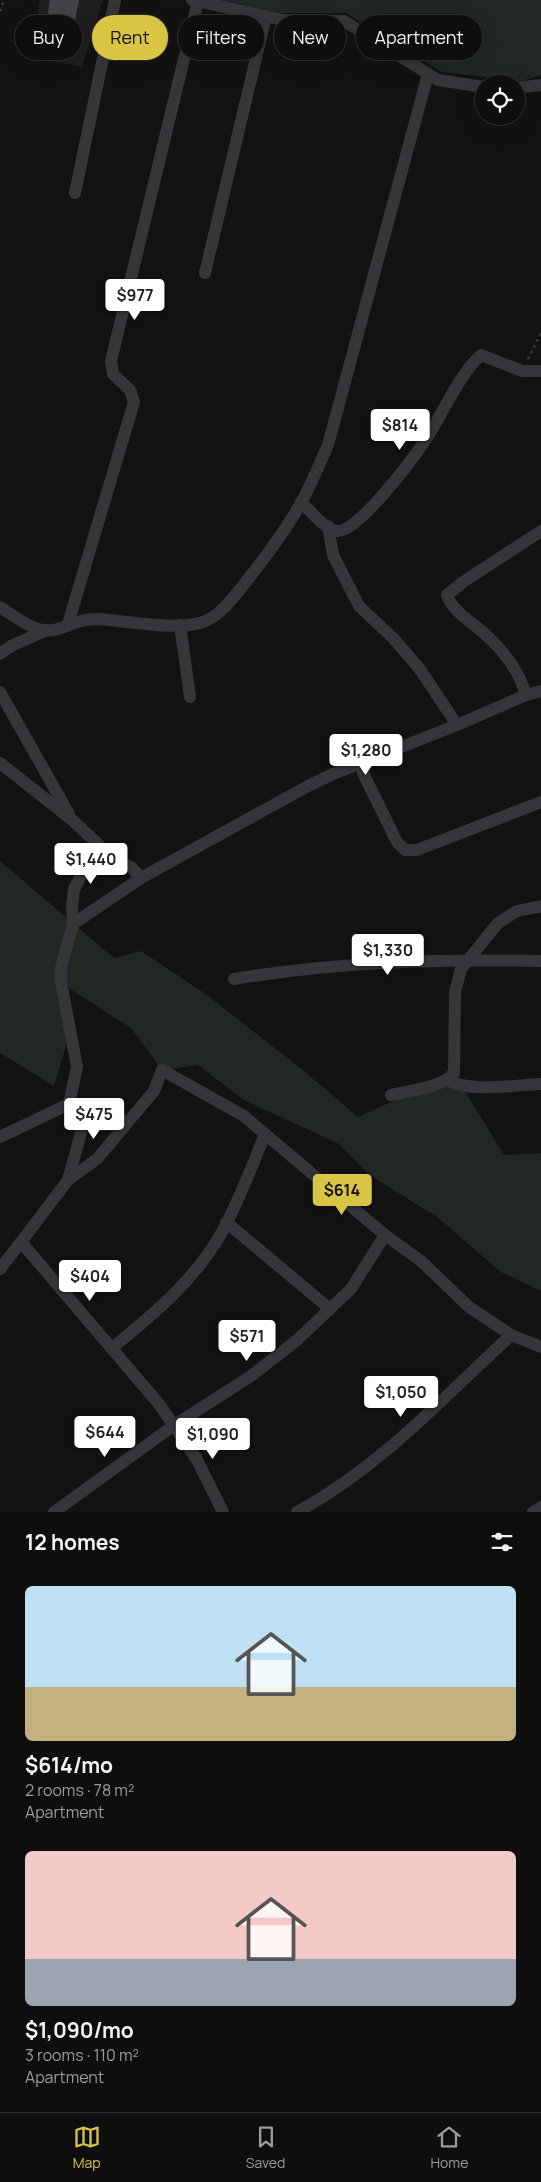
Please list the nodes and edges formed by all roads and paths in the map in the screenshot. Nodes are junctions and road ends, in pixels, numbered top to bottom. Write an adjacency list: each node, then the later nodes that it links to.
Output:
1 (4, 0): 4 (path)
2 (115, 0): 10 (street)
3 (195, 1): 5 (street); 19 (street)
4 (0, 11)
5 (266, 16): 6 (street); 11 (street)
6 (428, 74): 8 (street); 15 (street)
7 (541, 85): 9 (street)
8 (475, 86)
9 (525, 87)
10 (75, 193)
11 (205, 273)
12 (541, 334): 13 (path)
13 (522, 371): 14 (street); 16 (street)
14 (541, 371)
15 (302, 502): 16 (street); 20 (street)
16 (328, 526): 27 (street)
17 (541, 531): 25 (street)
18 (0, 607): 21 (street)
19 (68, 624): 20 (street); 21 (street)
20 (180, 625): 26 (street)
21 (47, 630): 22 (street)
22 (0, 654)
23 (541, 691): 25 (street)
24 (0, 692): 31 (street)
25 (526, 695): 27 (street)
26 (190, 697)
27 (457, 725): 29 (street)
28 (0, 763): 31 (street)
29 (362, 763): 30 (street); 33 (street)
30 (541, 802)
31 (71, 819): 32 (street)
32 (98, 844): 33 (street); 35 (street)
33 (141, 878): 35 (street)
34 (541, 906): 36 (street)
35 (73, 924): 42 (street)
36 (468, 959): 37 (street); 38 (street); 39 (street)
37 (541, 961)
38 (234, 979)
39 (448, 1080): 40 (street); 41 (street)
40 (541, 1084)
41 (391, 1095)
42 (69, 1104): 44 (street); 46 (street)
43 (131, 1119): 44 (street); 45 (street); 47 (street)
44 (79, 1122): 47 (street)
45 (265, 1134): 48 (street); 49 (street)
46 (0, 1137)
47 (68, 1180): 50 (street)
48 (226, 1222): 52 (street); 55 (street)
49 (385, 1235): 52 (street); 53 (street)
50 (22, 1242): 51 (street); 55 (street)
51 (0, 1269)
52 (330, 1309): 56 (street)
53 (511, 1335): 54 (street); 60 (street)
54 (541, 1346)
55 (112, 1348): 56 (street)
56 (173, 1426): 58 (street); 59 (street)
57 (541, 1507): 61 (street)
58 (54, 1512)
59 (223, 1512)
60 (297, 1512)
61 (533, 1512)

